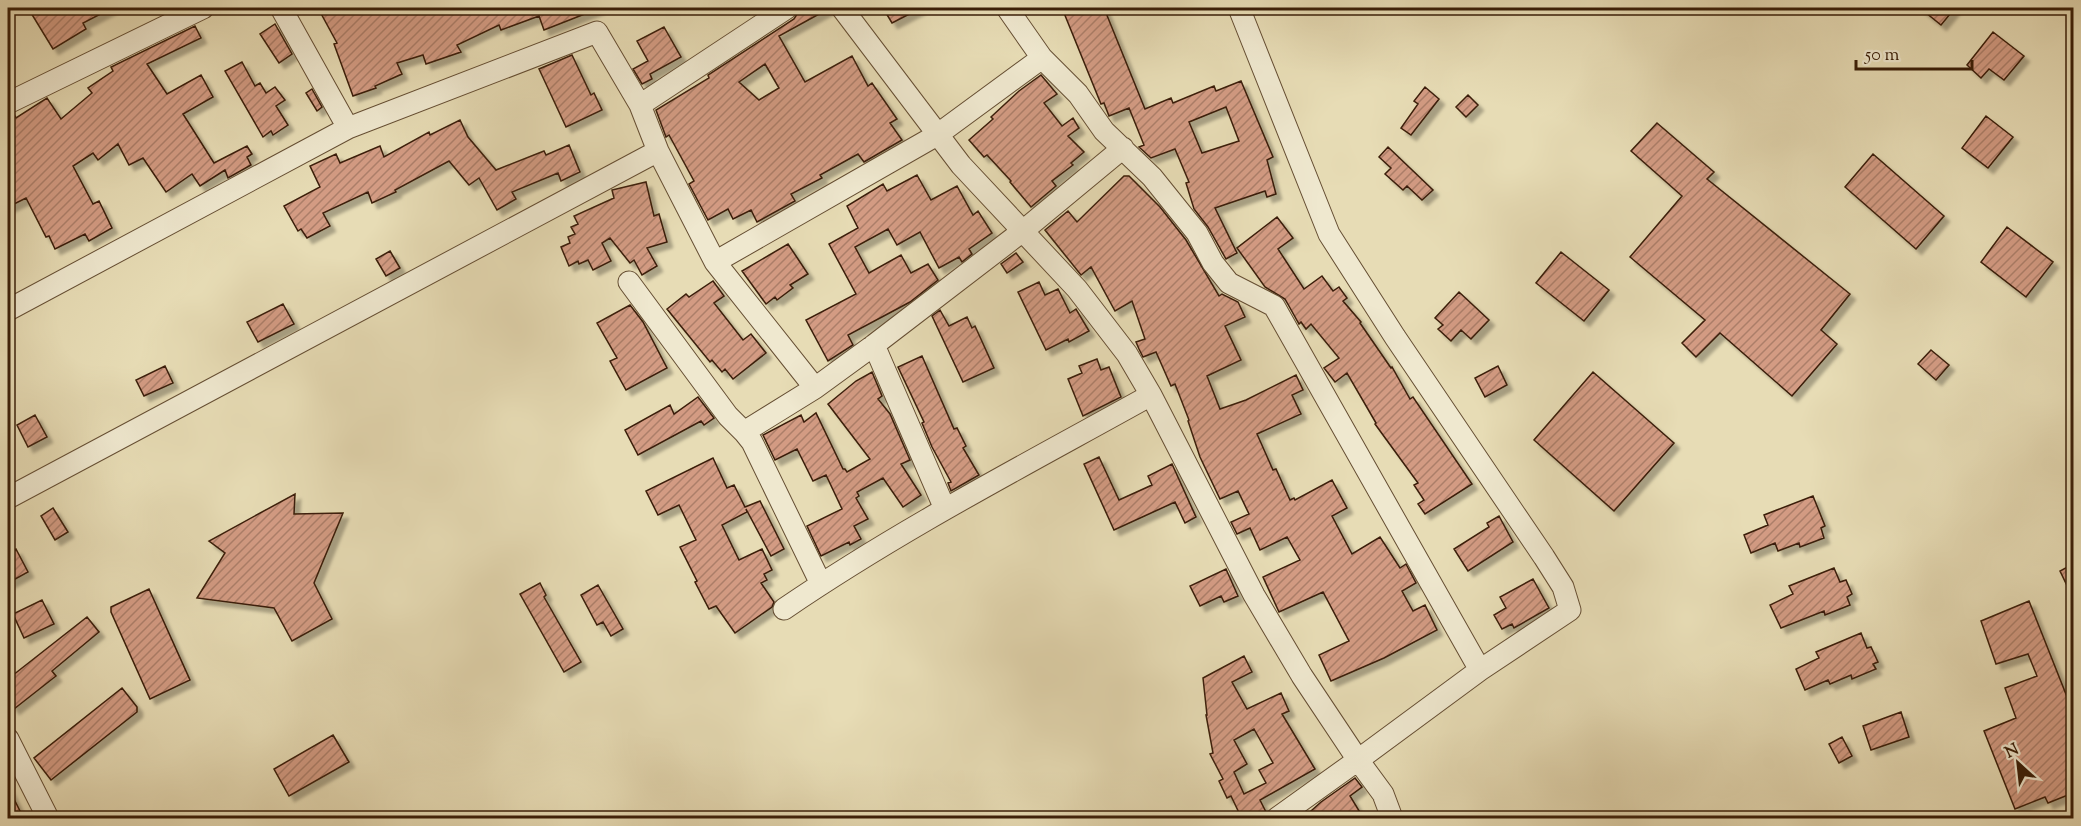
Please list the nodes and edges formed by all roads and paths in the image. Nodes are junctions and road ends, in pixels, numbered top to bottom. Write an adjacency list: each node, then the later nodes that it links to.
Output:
1 (201, 8): 8 (street)
2 (281, 8): 10 (street)
3 (787, 8): 9 (street)
4 (842, 8): 11 (street)
5 (1007, 8): 7 (street)
6 (1239, 8): 26 (street)
7 (1042, 58): 11 (street); 12 (street)
8 (8, 103)
9 (640, 105): 10 (street); 13 (street)
10 (348, 128): 17 (street)
11 (937, 135): 14 (street); 15 (street)
12 (1122, 148): 14 (street); 26 (street)
13 (658, 151): 15 (street); 22 (street)
14 (1024, 230): 18 (street); 20 (street)
15 (716, 262): 19 (street)
16 (629, 282): 21 (street)
17 (8, 310)
18 (874, 345): 19 (street); 23 (street)
19 (815, 388): 21 (street)
20 (1151, 395): 23 (street); 28 (street)
21 (744, 432): 24 (street)
22 (8, 498)
23 (945, 509): 24 (street)
24 (821, 584): 25 (street)
25 (784, 609)
26 (1480, 670): 28 (street)
27 (8, 739): 29 (street)
28 (1358, 760): 30 (street); 31 (street)
29 (48, 819)
30 (1276, 819)
31 (1392, 819)

